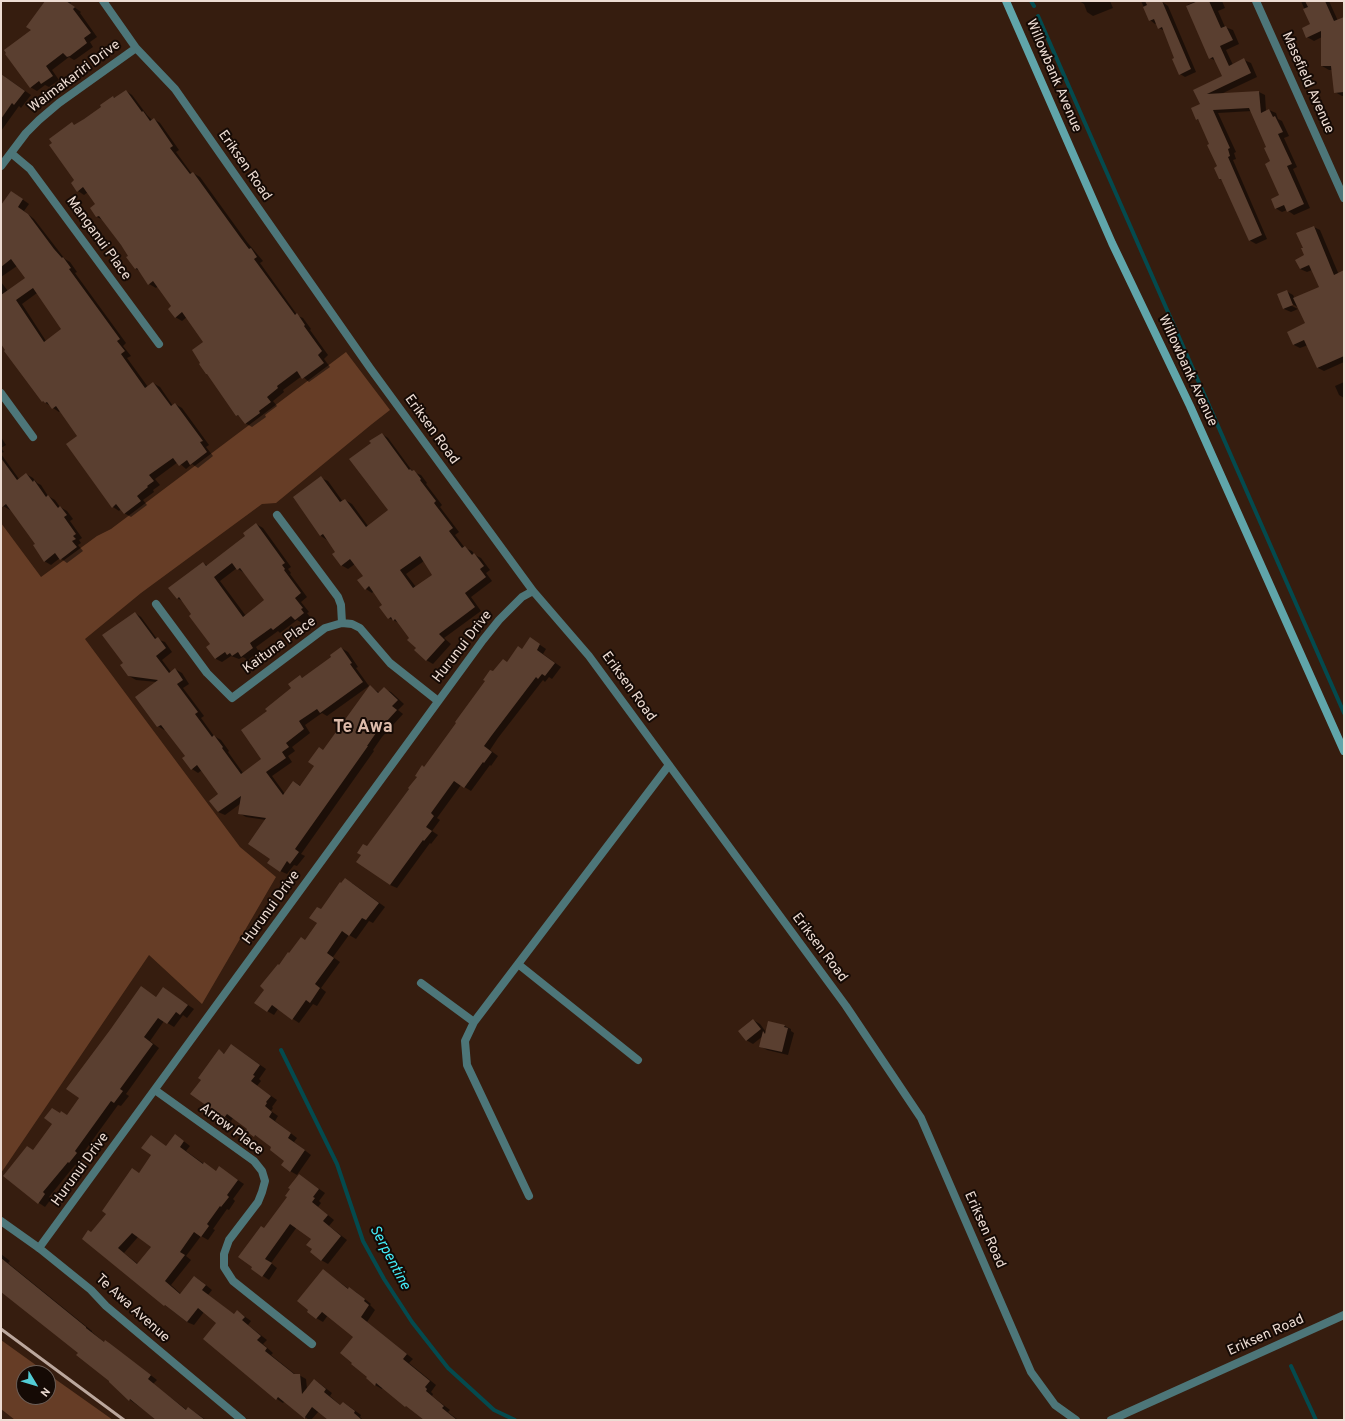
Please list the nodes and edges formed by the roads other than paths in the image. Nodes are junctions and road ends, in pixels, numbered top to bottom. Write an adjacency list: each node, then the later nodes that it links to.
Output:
1 (103, 1): 4 (street, Eriksen Road)
2 (1006, 1): 16 (main road, Willowbank Avenue)
3 (1256, 1): 7 (street, Masefield Avenue)
4 (136, 48): 5 (street, Waimakariri Drive); 12 (street, Eriksen Road)
5 (11, 153): 6 (street, Waimakariri Drive); 8 (street, Manganui Place)
6 (1, 166)
7 (1344, 198)
8 (159, 344)
9 (1, 394): 10 (street)
10 (33, 437)
11 (277, 515): 14 (street)
12 (533, 591): 15 (street, Hurunui Drive); 17 (street, Eriksen Road)
13 (156, 604): 14 (street, Kaituna Place)
14 (342, 623): 15 (street)
15 (438, 701): 22 (street, Hurunui Drive)
16 (1344, 751)
17 (669, 765): 18 (street); 29 (street, Eriksen Road)
18 (518, 964): 20 (street); 21 (street)
19 (421, 983): 20 (street)
20 (474, 1022): 23 (street)
21 (638, 1060)
22 (155, 1090): 25 (street, Hurunui Drive); 27 (street, Arrow Place)
23 (529, 1196)
24 (1, 1221): 25 (street, Te Awa Avenue)
25 (39, 1248): 28 (street, Te Awa Avenue)
26 (1344, 1314): 30 (street, Eriksen Road)
27 (312, 1344)
28 (242, 1420)
29 (1076, 1420)
30 (1111, 1420)

